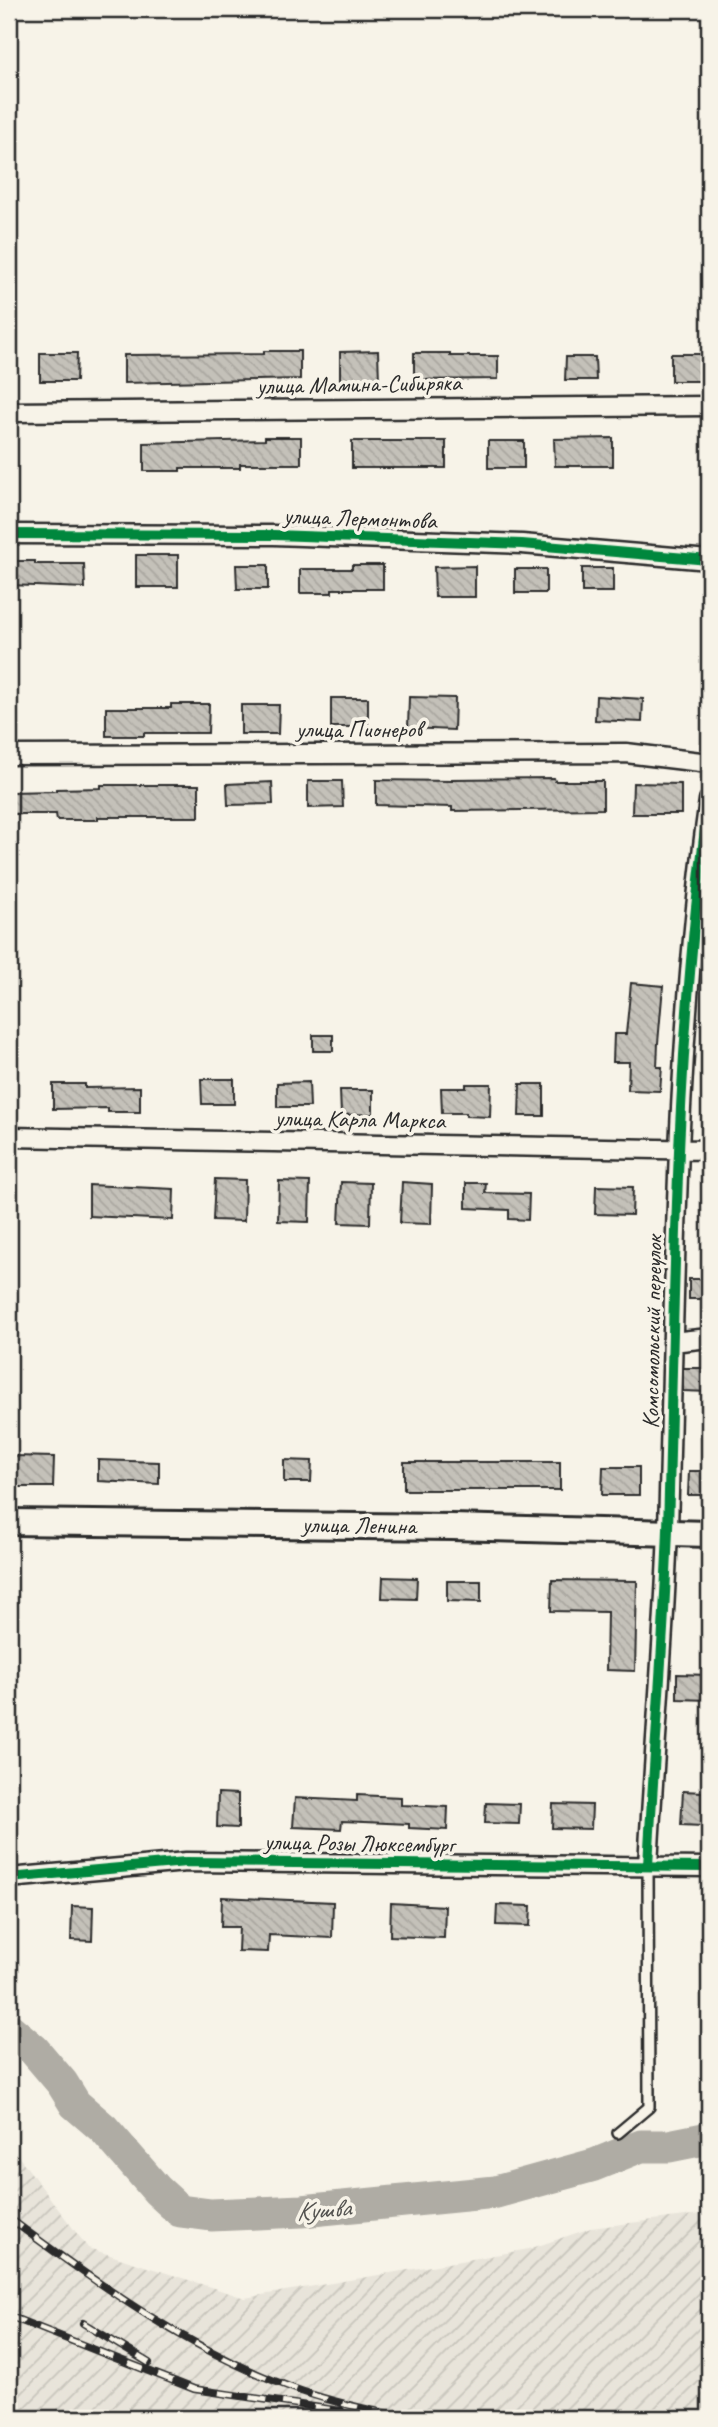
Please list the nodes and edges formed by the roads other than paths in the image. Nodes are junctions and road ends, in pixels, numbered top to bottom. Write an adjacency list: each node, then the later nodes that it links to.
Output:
1 (709, 406): 2 (street, улица Мамина-Сибиряка)
2 (9, 412)
3 (9, 534): 4 (street, улица Лермонтова)
4 (709, 560)
5 (9, 755): 6 (street, улица Пионеров)
6 (709, 763)
7 (709, 800): 9 (street, Комсомольский переулок)
8 (9, 1137): 9 (street, улица Карла Маркса)
9 (677, 1150): 10 (street, улица Карла Маркса); 12 (street, Комсомольский переулок)
10 (709, 1150)
11 (709, 1338): 12 (street)
12 (672, 1342): 14 (street, Комсомольский переулок)
13 (9, 1522): 14 (main road, улица Ленина)
14 (667, 1533): 15 (main road, улица Ленина); 16 (street, Комсомольский переулок)
15 (709, 1534)
16 (648, 1867): 17 (street, улица Розы Люксембург); 18 (street, улица Розы Люксембург); 19 (lane)
17 (709, 1867)
18 (9, 1878)
19 (618, 2133)

